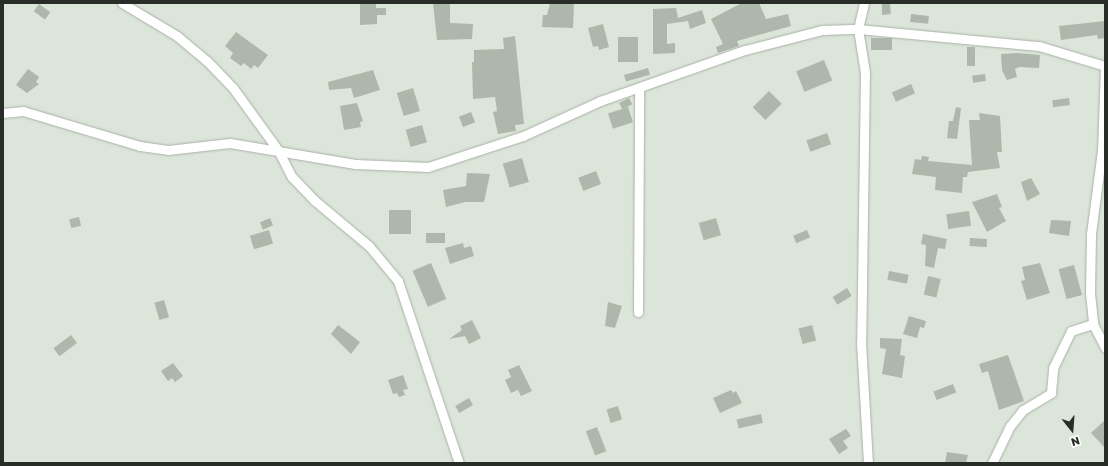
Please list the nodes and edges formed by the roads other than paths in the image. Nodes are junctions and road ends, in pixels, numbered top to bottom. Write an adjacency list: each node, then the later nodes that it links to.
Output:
1 (122, 3): 7 (street)
2 (864, 3): 3 (street)
3 (858, 29): 4 (street); 5 (street); 12 (street)
4 (1105, 66): 9 (street)
5 (639, 88): 7 (street); 8 (street)
6 (3, 113): 7 (street)
7 (278, 150): 11 (street)
8 (638, 312)
9 (1093, 324): 10 (street); 13 (street)
10 (1105, 348)
11 (459, 463)
12 (868, 463)
13 (992, 463)

